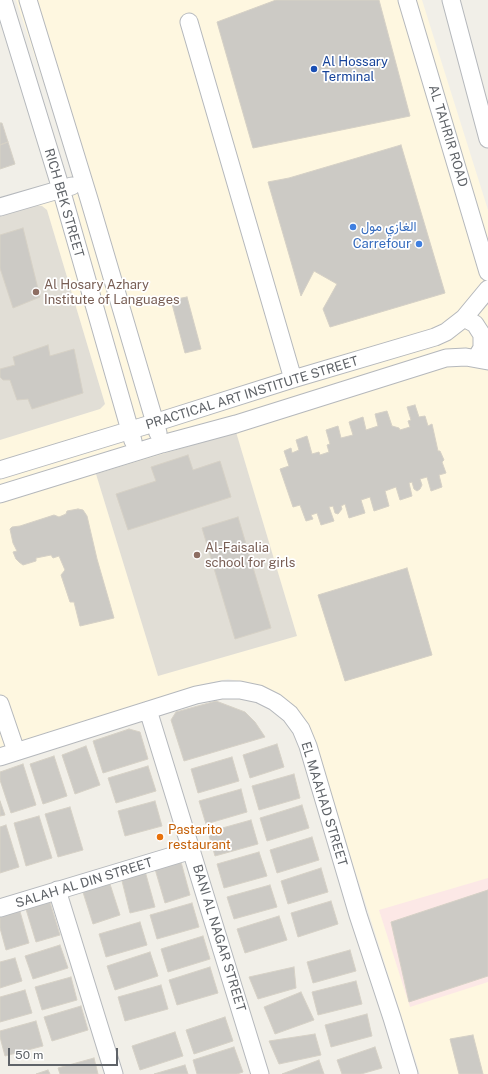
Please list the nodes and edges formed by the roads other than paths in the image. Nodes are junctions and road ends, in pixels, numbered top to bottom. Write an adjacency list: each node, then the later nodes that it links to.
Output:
1 (2, 0): 8 (street, RICH BEK STREET)
2 (28, 0): 7 (street, RICH BEK STREET)
3 (407, 0): 12 (street, AL TAHRIR ROAD)
4 (451, 0): 6 (street)
5 (189, 22): 16 (street)
6 (488, 139)
7 (84, 182): 8 (street); 10 (street, RICH BEK STREET)
8 (61, 189): 9 (street); 11 (street, RICH BEK STREET)
9 (0, 207)
10 (98, 231): 11 (street); 17 (street, RICH BEK STREET)
11 (75, 238): 18 (street, RICH BEK STREET)
12 (488, 272)
13 (488, 289): 14 (street, PRACTICAL ART INSTITUTE STREET)
14 (464, 318): 15 (street); 16 (street, PRACTICAL ART INSTITUTE STREET)
15 (482, 359): 19 (street, PRACTICAL ART INSTITUTE STREET)
16 (293, 379): 17 (street, PRACTICAL ART INSTITUTE STREET)
17 (154, 423): 18 (street, PRACTICAL ART INSTITUTE STREET); 19 (street, RICH BEK STREET)
18 (130, 430): 20 (street, RICH BEK STREET); 21 (street, PRACTICAL ART INSTITUTE STREET)
19 (162, 444): 20 (street, PRACTICAL ART INSTITUTE STREET)
20 (137, 452): 22 (street, PRACTICAL ART INSTITUTE STREET)
21 (0, 470)
22 (0, 494)
23 (0, 704): 25 (street)
24 (148, 710): 25 (street, EL MAAHAD STREET); 26 (street, BANI AL NAGAR STREET); 31 (street, EL MAAHAD STREET)
25 (8, 754)
26 (192, 850): 27 (street, SALAH AL DIN STREET); 30 (street, BANI AL NAGAR STREET)
27 (58, 890): 28 (street, SALAH AL DIN STREET); 29 (street)
28 (0, 908)
29 (114, 1074)
30 (260, 1074)
31 (409, 1074)

